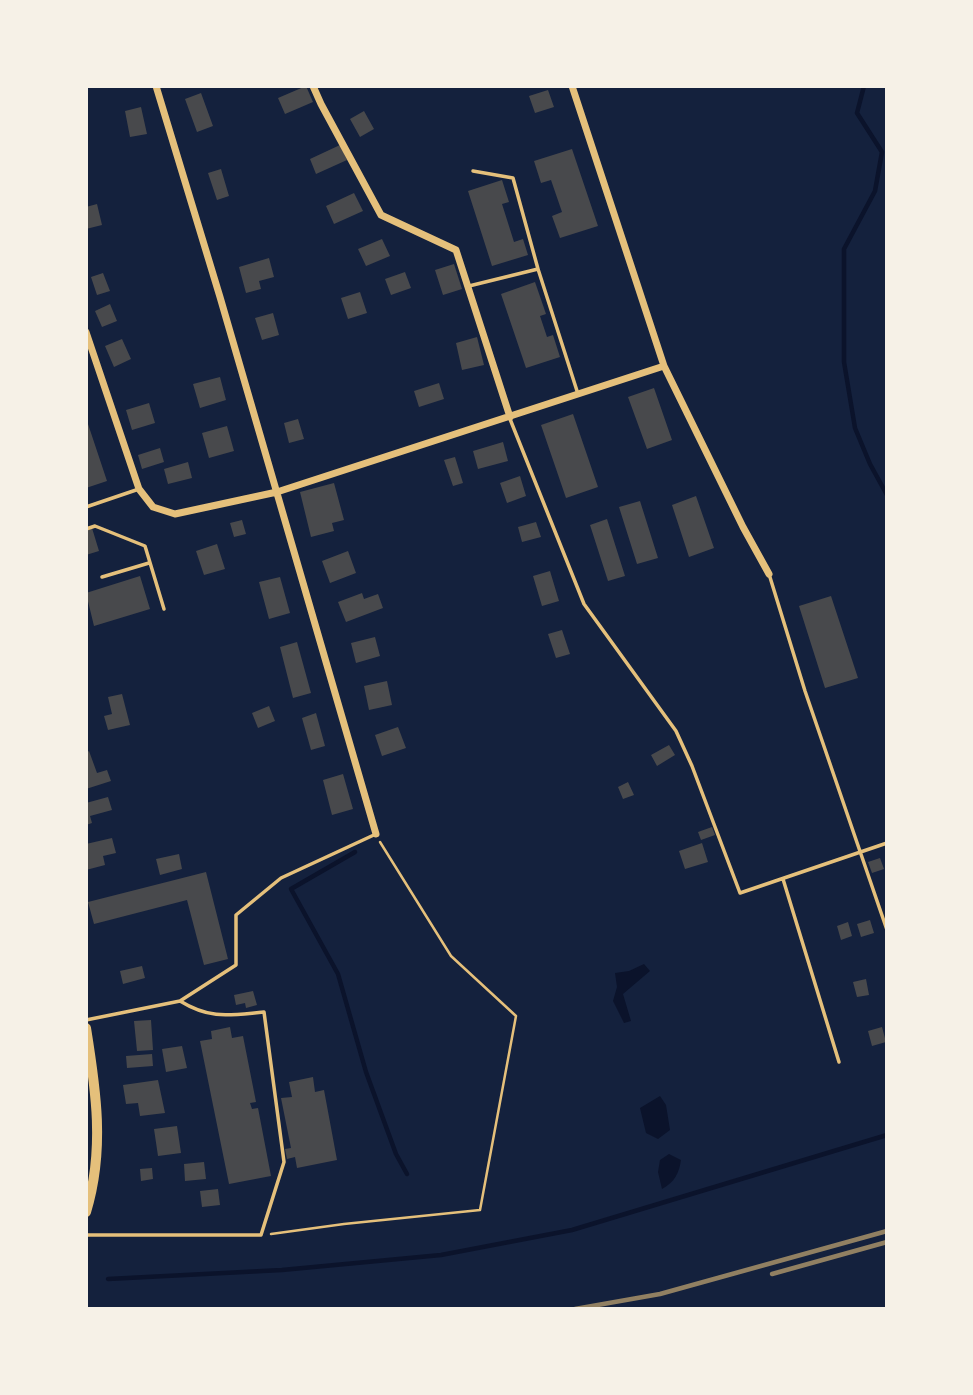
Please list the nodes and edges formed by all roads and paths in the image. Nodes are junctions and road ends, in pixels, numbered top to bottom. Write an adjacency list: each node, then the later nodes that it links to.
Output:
1 (156, 86): 12 (street)
2 (313, 86): 6 (street)
3 (572, 86): 8 (street)
4 (473, 171): 5 (lane)
5 (538, 269): 6 (lane); 9 (lane)
6 (467, 286): 10 (street)
7 (86, 332): 11 (street)
8 (664, 366): 9 (street); 16 (street)
9 (578, 394): 10 (street)
10 (510, 416): 12 (street); 22 (lane)
11 (139, 489): 12 (street); 13 (lane)
12 (276, 492): 19 (street)
13 (86, 507)
14 (86, 528): 15 (lane)
15 (149, 563): 17 (lane); 18 (lane)
16 (769, 574): 21 (lane)
17 (102, 577)
18 (164, 609)
19 (376, 834): 24 (lane); 30 (path)
20 (887, 843): 21 (lane)
21 (860, 852): 22 (lane); 23 (lane)
22 (783, 879): 27 (lane)
23 (887, 930)
24 (180, 1001): 25 (lane); 30 (lane)
25 (86, 1020)
26 (86, 1028): 28 (main road)
27 (839, 1062)
28 (86, 1212)
29 (86, 1235): 30 (lane)
30 (261, 1235)

